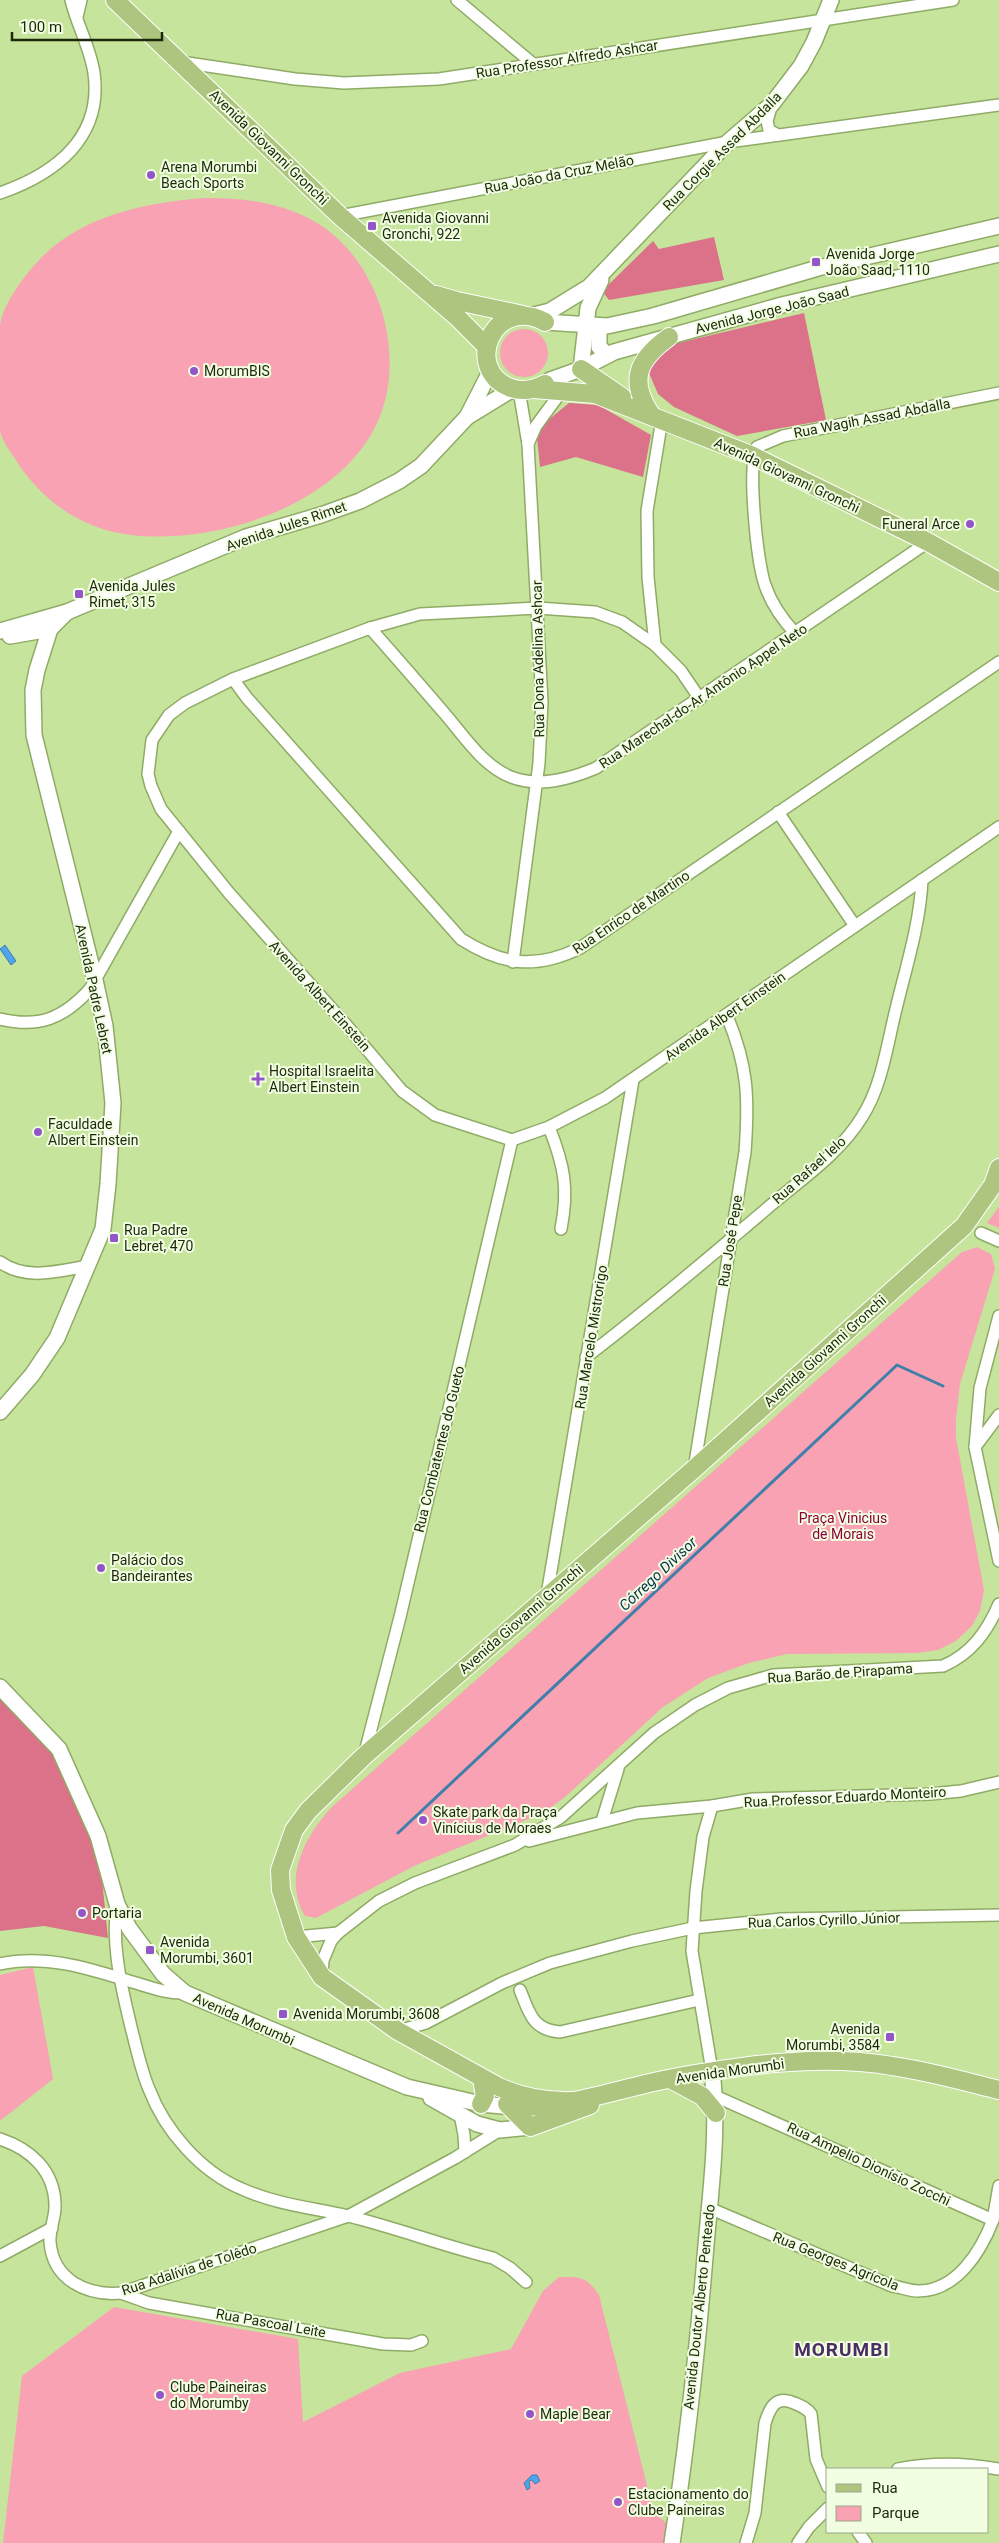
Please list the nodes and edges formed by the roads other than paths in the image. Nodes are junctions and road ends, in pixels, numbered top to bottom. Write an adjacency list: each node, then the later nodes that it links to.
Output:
1 (71, 0): 7 (street)
2 (81, 0): 7 (street)
3 (116, 0): 9 (main road, Avenida Giovanni Gronchi)
4 (457, 0): 10 (street)
5 (831, 0): 8 (main road, Rua Corgie Assad Abdalla)
6 (953, 0): 8 (street, Rua Professor Alfredo Ashcar)
7 (77, 17): 15 (street)
8 (824, 20): 10 (street, Rua Professor Alfredo Ashcar); 11 (main road, Rua Corgie Assad Abdalla)
9 (180, 62): 10 (street, Rua Professor Alfredo Ashcar); 16 (main road, Avenida Giovanni Gronchi)
10 (532, 63)
11 (772, 104): 13 (street); 14 (main road, Rua Corgie Assad Abdalla)
12 (999, 105): 13 (street, Rua João da Cruz Melão)
13 (778, 135): 14 (street, Rua João da Cruz Melão)
14 (728, 142): 16 (street, Rua João da Cruz Melão); 19 (main road, Rua Corgie Assad Abdalla)
15 (0, 193)
16 (340, 216): 21 (main road, Avenida Giovanni Gronchi)
17 (999, 226): 20 (main road, Avenida Jorge João Saad)
18 (999, 254): 22 (main road, Avenida Jorge João Saad)
19 (612, 264): 23 (main road, Rua Corgie Assad Abdalla); 24 (main road, Rua Corgie Assad Abdalla)
20 (780, 279): 22 (main road); 24 (main road, Avenida Jorge João Saad)
21 (425, 291): 23 (main road, Avenida Giovanni Gronchi); 26 (main road, Avenida Giovanni Gronchi)
22 (782, 305): 25 (main road, Avenida Jorge João Saad)
23 (533, 318): 24 (main road, Avenida Jorge João Saad); 26 (main road)
24 (593, 327): 27 (main road); 28 (main road)
25 (669, 337): 27 (main road, Avenida Jorge João Saad); 34 (main road)
26 (487, 347): 29 (main road)
27 (608, 355): 28 (main road, Avenida Jorge João Saad)
28 (581, 369): 30 (main road, Avenida Jorge João Saad); 34 (main road, Avenida Giovanni Gronchi)
29 (491, 370): 31 (main road); 33 (main road, Avenida Jules Rimet)
30 (556, 386): 31 (main road, Avenida Giovanni Gronchi); 34 (main road, Avenida Giovanni Gronchi); 35 (street)
31 (522, 389): 33 (main road, Avenida Jules Rimet); 35 (street, Rua Dona Adelina Ashcar)
32 (999, 393): 36 (street, Rua Wagih Assad Abdalla)
33 (467, 417): 40 (main road, Avenida Jules Rimet)
34 (657, 418): 36 (main road, Avenida Giovanni Gronchi); 45 (street)
35 (528, 444): 39 (street, Rua Dona Adelina Ashcar)
36 (753, 456): 37 (main road, Avenida Giovanni Gronchi); 43 (street)
37 (928, 542): 38 (main road, Avenida Giovanni Gronchi); 43 (street, Rua Marechal-do-Ar Antônio Appel Neto)
38 (999, 582)
39 (538, 608): 41 (street, Avenida Albert Einstein); 45 (street, Avenida Albert Einstein); 50 (street, Rua Dona Adelina Ashcar)
40 (67, 612): 42 (main road, Avenida Padre Lebret); 44 (main road, Avenida Jules Rimet)
41 (370, 628): 48 (street, Avenida Albert Einstein); 50 (street, Rua Marechal-do-Ar Antônio Appel Neto)
42 (50, 629): 44 (main road); 46 (main road, Avenida Padre Lebret)
43 (795, 633): 49 (street, Rua Marechal-do-Ar Antônio Appel Neto)
44 (4, 634): 46 (main road)
45 (655, 645): 49 (street, Avenida Albert Einstein)
46 (41, 655): 57 (main road, Avenida Padre Lebret)
47 (999, 662): 51 (street, Rua Enrico de Martino)
48 (233, 679): 53 (street, Avenida Albert Einstein); 56 (street, Rua Enrico de Martino)
49 (700, 699): 50 (street, Rua Marechal-do-Ar Antônio Appel Neto)
50 (536, 782): 56 (street, Rua Dona Adelina Ashcar)
51 (778, 812): 55 (street); 56 (street, Rua Enrico de Martino)
52 (999, 827): 54 (street, Avenida Albert Einstein)
53 (179, 831): 57 (street); 62 (street, Avenida Albert Einstein)
54 (922, 880): 55 (street, Avenida Albert Einstein); 67 (street, Rua Rafael Ielo)
55 (856, 926): 58 (street, Avenida Albert Einstein)
56 (513, 962)
57 (95, 980): 59 (street); 69 (main road, Avenida Padre Lebret)
58 (727, 1016): 60 (street, Avenida Albert Einstein); 67 (street, Rua José Pepe)
59 (0, 1019)
60 (633, 1080): 61 (street, Avenida Albert Einstein); 71 (street, Rua Marcelo Mistrorigo)
61 (549, 1127): 62 (street, Avenida Albert Einstein); 64 (street)
62 (512, 1140): 80 (street, Rua Combatentes do Gueto)
63 (999, 1168): 75 (main road, Avenida Giovanni Gronchi)
64 (562, 1229)
65 (981, 1233): 66 (street)
66 (999, 1241)
67 (729, 1242): 71 (street, Rua Rafael Ielo); 75 (street, Rua José Pepe)
68 (0, 1262): 69 (street)
69 (88, 1266): 72 (main road, Avenida Padre Lebret)
70 (999, 1316): 74 (street)
71 (586, 1357): 77 (street, Rua Marcelo Mistrorigo)
72 (2, 1406)
73 (999, 1415): 74 (street)
74 (975, 1446): 76 (street)
75 (694, 1469): 77 (main road, Avenida Giovanni Gronchi)
76 (999, 1561)
77 (547, 1595): 80 (main road, Avenida Giovanni Gronchi)
78 (999, 1604): 81 (street, Rua Barão de Pirapama)
79 (0, 1687): 86 (main road, Avenida Morumbi)
80 (364, 1756): 90 (main road, Avenida Giovanni Gronchi)
81 (618, 1767): 84 (street); 85 (street, Rua Barão de Pirapama)
82 (999, 1782): 83 (street, Rua Professor Eduardo Monteiro)
83 (712, 1806): 84 (street, Rua Professor Eduardo Monteiro); 88 (street)
84 (602, 1822): 85 (street, Rua Professor Eduardo Monteiro)
85 (515, 1845): 89 (street, Rua Barão de Pirapama)
86 (117, 1904): 93 (street); 95 (main road, Avenida Morumbi)
87 (999, 1915): 88 (street, Rua Carlos Cyrillo Júnior)
88 (694, 1928): 96 (street); 97 (street, Rua Carlos Cyrillo Júnior)
89 (338, 1932): 90 (street); 92 (street, Rua Barão de Pirapama)
90 (296, 1937): 92 (main road, Avenida Giovanni Gronchi)
91 (0, 1964): 93 (street)
92 (322, 1977): 97 (main road, Avenida Giovanni Gronchi)
93 (121, 1978): 95 (street); 115 (street)
94 (520, 1990): 96 (street)
95 (185, 1993): 102 (main road, Avenida Morumbi)
96 (699, 2000): 98 (street)
97 (398, 2031): 99 (main road, Avenida Giovanni Gronchi)
98 (712, 2071): 100 (main road, Avenida Morumbi); 101 (main road, Avenida Morumbi); 106 (main road, Avenida Doutor Alberto Penteado)
99 (482, 2079): 104 (main road, Avenida Giovanni Gronchi); 105 (main road); 107 (main road, Avenida Giovanni Gronchi)
100 (670, 2079): 103 (main road, Avenida Morumbi); 106 (main road)
101 (999, 2090)
102 (419, 2091): 105 (main road, Avenida Morumbi); 108 (main road, Avenida Morumbi)
103 (610, 2094): 104 (main road, Avenida Morumbi); 109 (main road, Avenida Morumbi)
104 (573, 2101): 107 (main road, Avenida Morumbi)
105 (481, 2104): 107 (main road, Avenida Morumbi)
106 (715, 2104): 114 (main road, Avenida Doutor Alberto Penteado); 116 (street, Rua Ampelio Dionísio Zocchi)
107 (512, 2107): 109 (main road, Avenida Giovanni Gronchi)
108 (460, 2114): 110 (main road, Avenida Morumbi); 112 (street)
109 (530, 2127): 110 (main road, Avenida Morumbi)
110 (500, 2130): 112 (street, Rua Adalívia de Tolêdo)
111 (0, 2139): 117 (street, Rua Adalívia de Tolêdo)
112 (465, 2152): 115 (street, Rua Adalívia de Tolêdo)
113 (999, 2186): 116 (street)
114 (709, 2208): 116 (street, Rua Georges Agrícola); 126 (main road, Avenida Doutor Alberto Penteado)
115 (348, 2216): 119 (street); 120 (street, Rua Adalívia de Tolêdo)
116 (993, 2220)
117 (52, 2228): 118 (street); 120 (street, Rua Adalívia de Tolêdo)
118 (0, 2256)
119 (526, 2282)
120 (121, 2293): 121 (street, Rua Pascoal Leite)
121 (422, 2341)
122 (903, 2468): 123 (street)
123 (999, 2469)
124 (826, 2482): 127 (street)
125 (826, 2510): 128 (street)
126 (672, 2543)
127 (746, 2543)
128 (798, 2543)

